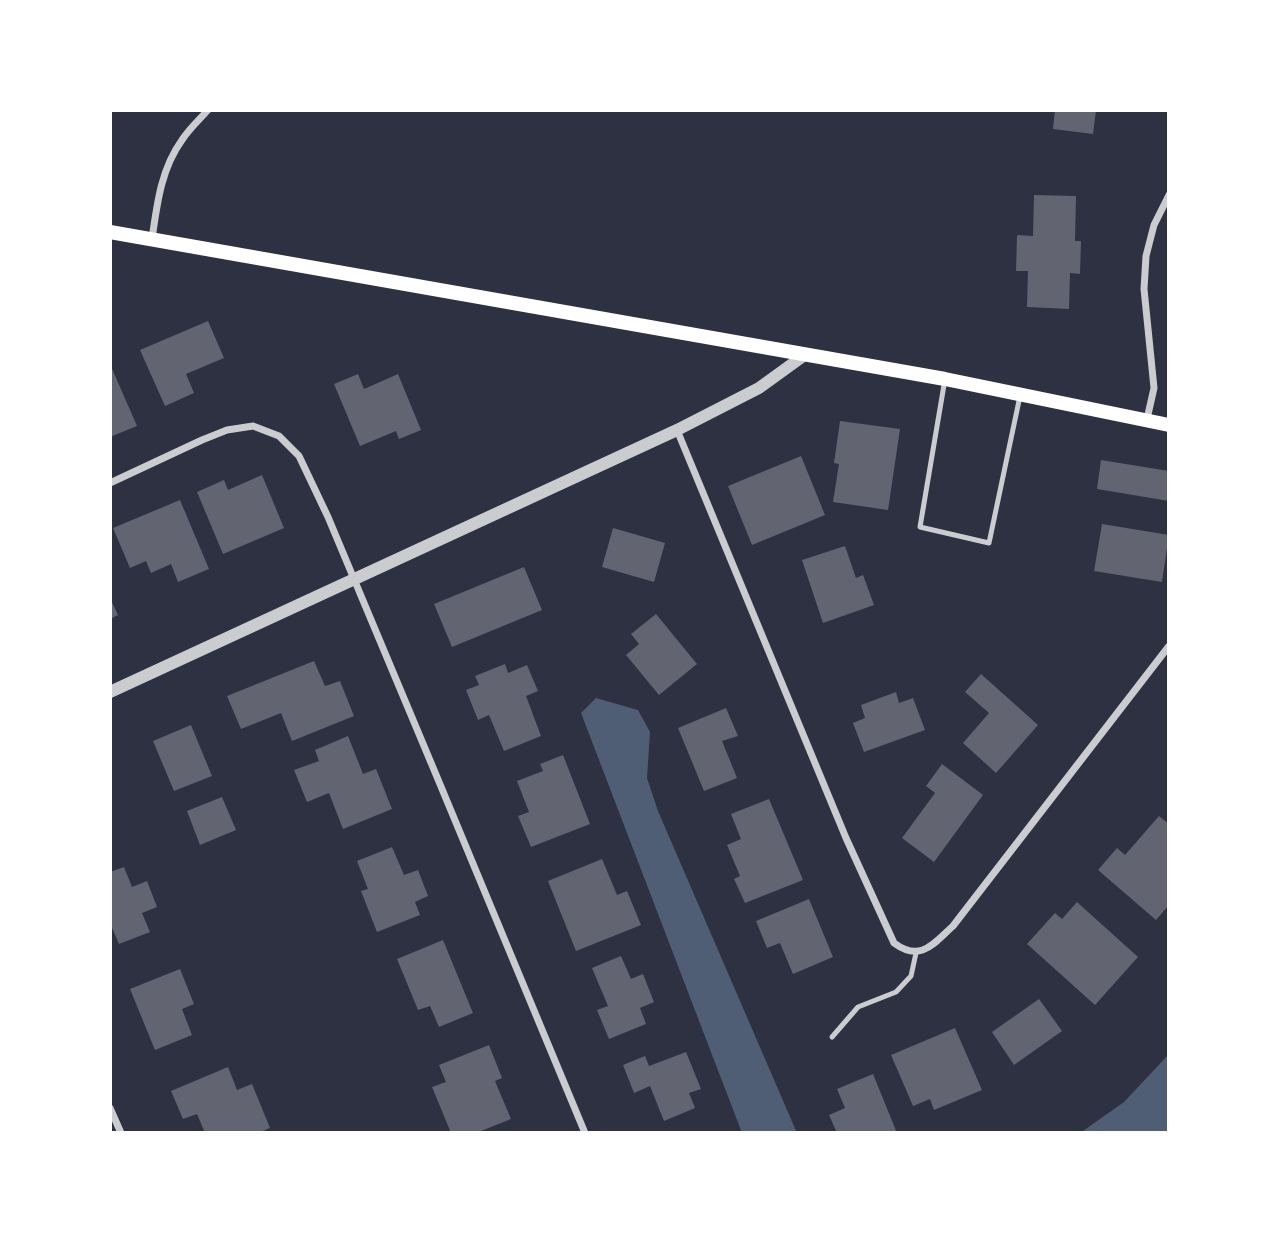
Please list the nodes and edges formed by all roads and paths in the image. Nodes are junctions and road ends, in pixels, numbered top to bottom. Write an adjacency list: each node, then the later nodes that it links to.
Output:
1 (208, 110): 4 (street)
2 (1169, 195): 8 (street)
3 (110, 232): 4 (main road)
4 (152, 240): 5 (main road)
5 (806, 354): 6 (main road); 10 (street)
6 (946, 379): 7 (main road); 7 (lane)
7 (1021, 393): 8 (main road)
8 (1147, 419): 9 (main road)
9 (1169, 425)
10 (677, 430): 12 (street); 15 (street)
11 (110, 483): 12 (street)
12 (354, 580): 14 (street); 19 (street)
13 (1169, 646): 15 (street)
14 (110, 692)
15 (916, 953): 16 (lane)
16 (832, 1037)
17 (110, 1108): 18 (street)
18 (121, 1133)
19 (585, 1133)

